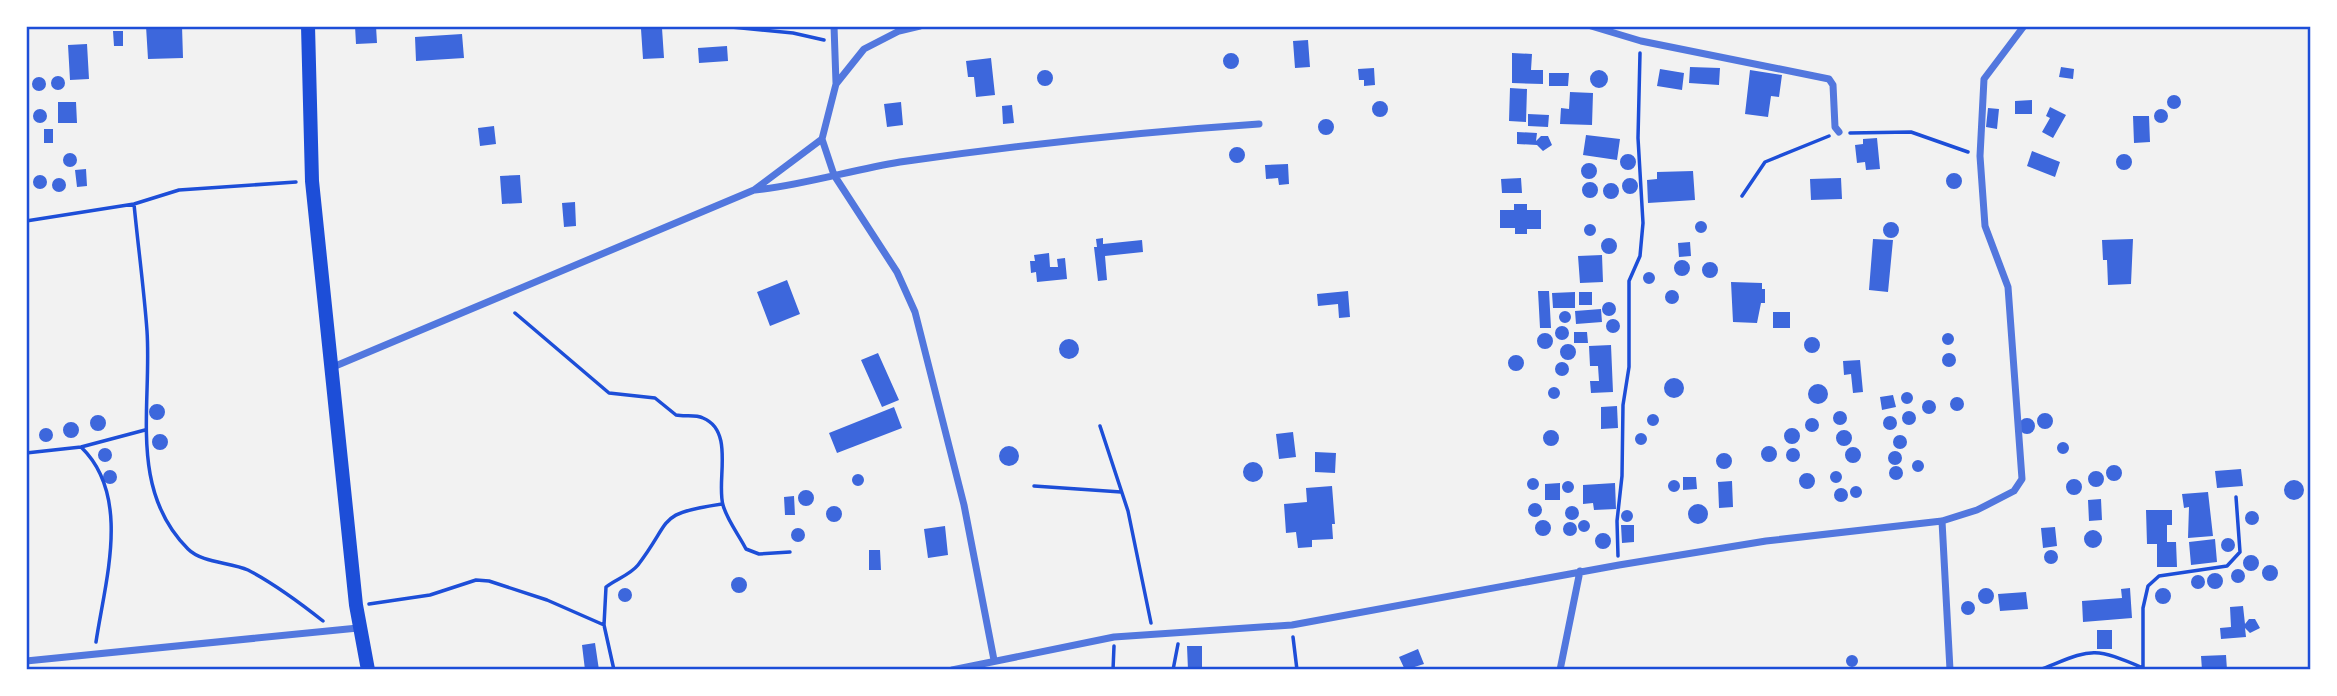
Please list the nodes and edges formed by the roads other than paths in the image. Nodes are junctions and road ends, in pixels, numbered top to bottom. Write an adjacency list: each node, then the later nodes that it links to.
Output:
1 (308, 26): 12 (main road)
2 (834, 26): 6 (street)
3 (920, 26): 6 (street)
4 (1591, 26): 8 (street)
5 (2024, 26): 13 (street)
6 (836, 84): 9 (street)
7 (1259, 124): 10 (street)
8 (1839, 132)
9 (822, 139): 10 (street); 11 (street)
10 (834, 175): 11 (street); 16 (street)
11 (754, 190): 12 (street)
12 (334, 367): 15 (main road)
13 (1942, 521): 14 (street); 21 (street)
14 (1580, 571): 16 (street); 20 (street)
15 (358, 628): 17 (street); 18 (main road)
16 (994, 660): 19 (street)
17 (26, 661)
18 (368, 670)
19 (951, 670)
20 (1560, 670)
21 (1950, 670)

